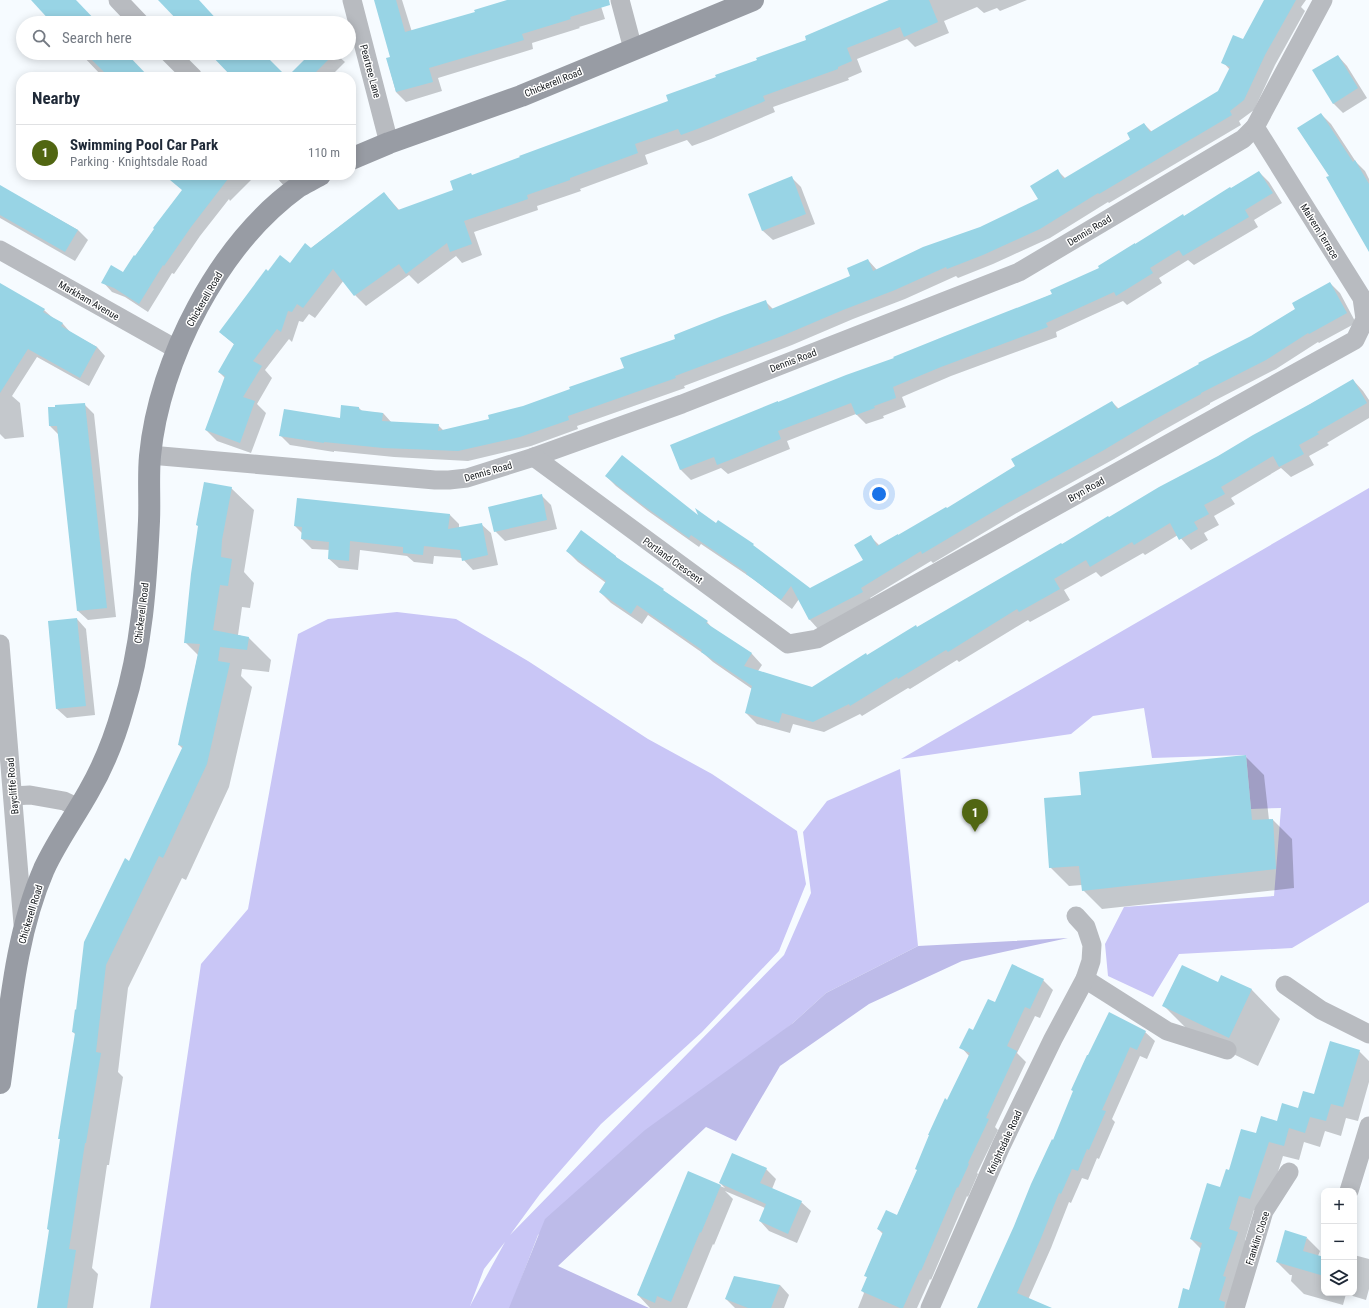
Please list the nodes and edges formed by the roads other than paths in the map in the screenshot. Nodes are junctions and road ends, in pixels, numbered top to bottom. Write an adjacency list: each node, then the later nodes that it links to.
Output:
1 (118, 0): 6 (street)
2 (352, 0): 11 (street, Peartree Lane)
3 (620, 0): 7 (street)
4 (753, 0): 7 (main road, Chickerell Road)
5 (1323, 0): 10 (street, Dennis Road)
6 (133, 16)
7 (633, 49): 11 (main road, Chickerell Road)
8 (176, 60): 9 (street)
9 (188, 72)
10 (1255, 127): 15 (street, Malvern Terrace); 18 (street, Dennis Road)
11 (389, 143): 12 (main road, Chickerell Road)
12 (356, 157)
13 (293, 181): 16 (main road, Chickerell Road)
14 (0, 250): 16 (street, Markham Avenue)
15 (1355, 340): 19 (street, Bryn Road)
16 (178, 350): 17 (main road, Chickerell Road)
17 (150, 455): 18 (street, Dennis Road); 23 (main road, Chickerell Road)
18 (534, 457): 19 (street, Portland Crescent)
19 (817, 639)
20 (0, 644): 21 (street, Baycliffe Road)
21 (4, 731): 22 (street, Baycliffe Road)
22 (13, 796): 23 (street); 25 (street, Baycliffe Road)
23 (79, 808): 25 (main road, Chickerell Road)
24 (1076, 916): 26 (street, Knightsdale Road)
25 (24, 927): 30 (main road, Chickerell Road)
26 (1085, 979): 29 (street); 34 (street, Knightsdale Road)
27 (1285, 985): 28 (street)
28 (1369, 1034)
29 (1226, 1050)
30 (0, 1083)
31 (1369, 1126): 33 (street)
32 (1289, 1172): 35 (street, Franklin Close)
33 (1350, 1188)
34 (930, 1308)
35 (1235, 1308): 36 (street, Franklin Close)
36 (1243, 1308)

